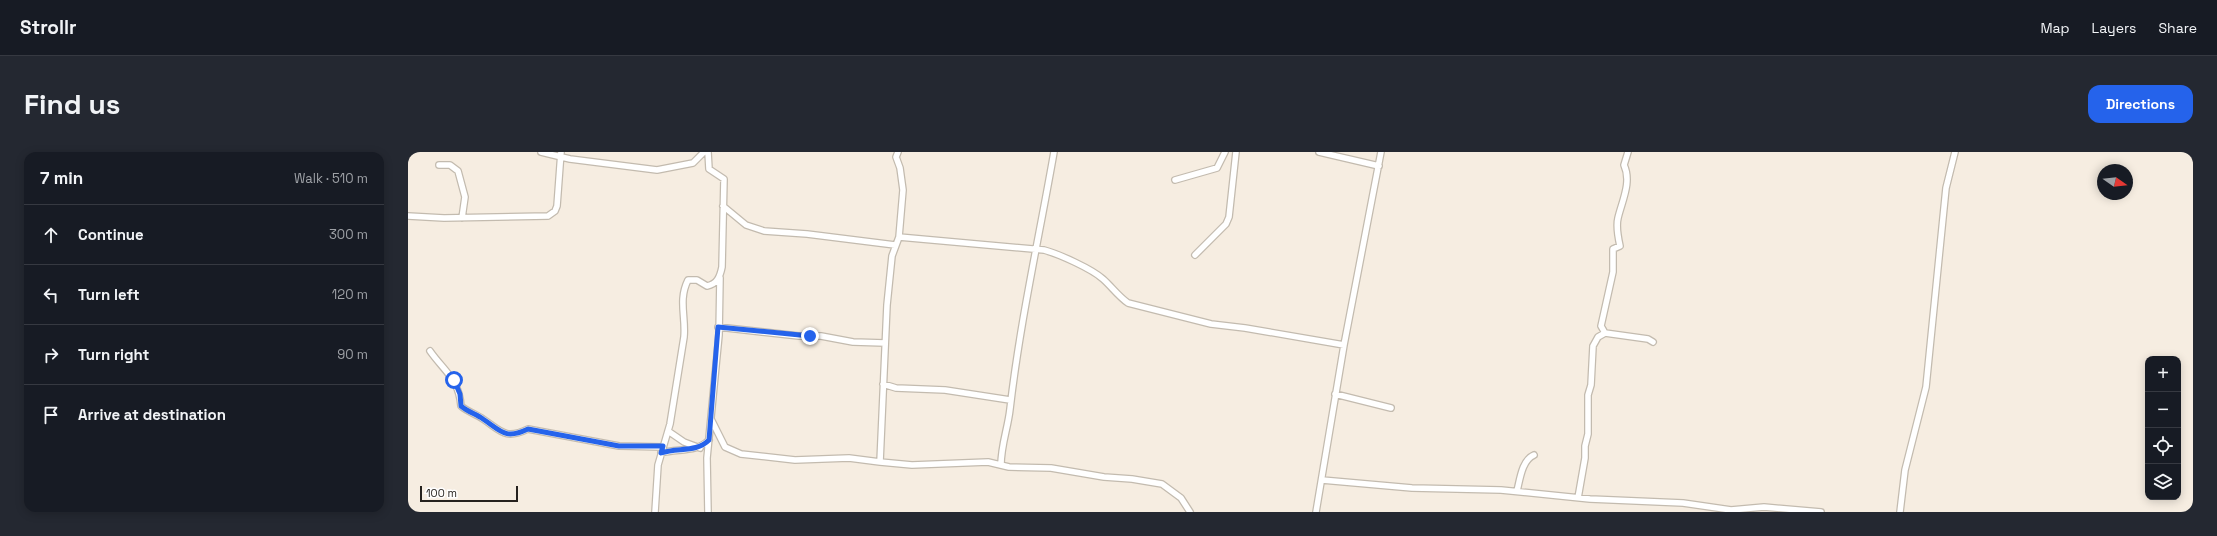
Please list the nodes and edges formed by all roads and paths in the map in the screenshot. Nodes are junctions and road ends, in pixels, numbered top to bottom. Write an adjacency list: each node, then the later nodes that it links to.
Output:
1 (541, 152): 12 (street)
2 (704, 152): 12 (street)
3 (708, 152): 16 (street)
4 (898, 152): 19 (street)
5 (1054, 152): 21 (street)
6 (1225, 152): 15 (street)
7 (1236, 152): 22 (street)
8 (1319, 152): 14 (street)
9 (1381, 152): 14 (street)
10 (1628, 152): 25 (street)
11 (1955, 152): 51 (street)
12 (561, 154): 18 (street)
13 (439, 165): 18 (street)
14 (1379, 166): 28 (street)
15 (1175, 180)
16 (723, 206): 20 (street); 23 (street)
17 (408, 216): 18 (street)
18 (462, 218)
19 (899, 237): 20 (street); 21 (street)
20 (895, 245): 27 (street)
21 (1037, 250): 28 (street); 32 (street)
22 (1195, 255)
23 (720, 278): 24 (street); 35 (street)
24 (718, 327): 27 (street); 34 (street)
25 (1605, 333): 26 (street); 45 (street)
26 (1653, 342)
27 (885, 343): 30 (street)
28 (1344, 345): 31 (street)
29 (430, 351): 37 (street)
30 (883, 384): 32 (street); 41 (street)
31 (1335, 394): 33 (street); 43 (street)
32 (1010, 400): 42 (street)
33 (1391, 408)
34 (711, 419): 36 (street); 41 (street)
35 (668, 431): 37 (street); 38 (street)
36 (709, 440): 38 (street); 47 (street)
37 (663, 446): 39 (street)
38 (700, 448): 39 (street)
39 (661, 453): 46 (street)
40 (1534, 455): 44 (street)
41 (880, 462): 42 (street)
42 (1001, 465): 48 (street)
43 (1322, 480): 44 (street); 49 (street)
44 (1517, 491): 45 (street)
45 (1578, 498): 50 (street)
46 (655, 512)
47 (708, 512)
48 (1190, 512)
49 (1316, 512)
50 (1821, 512)
51 (1900, 512)

